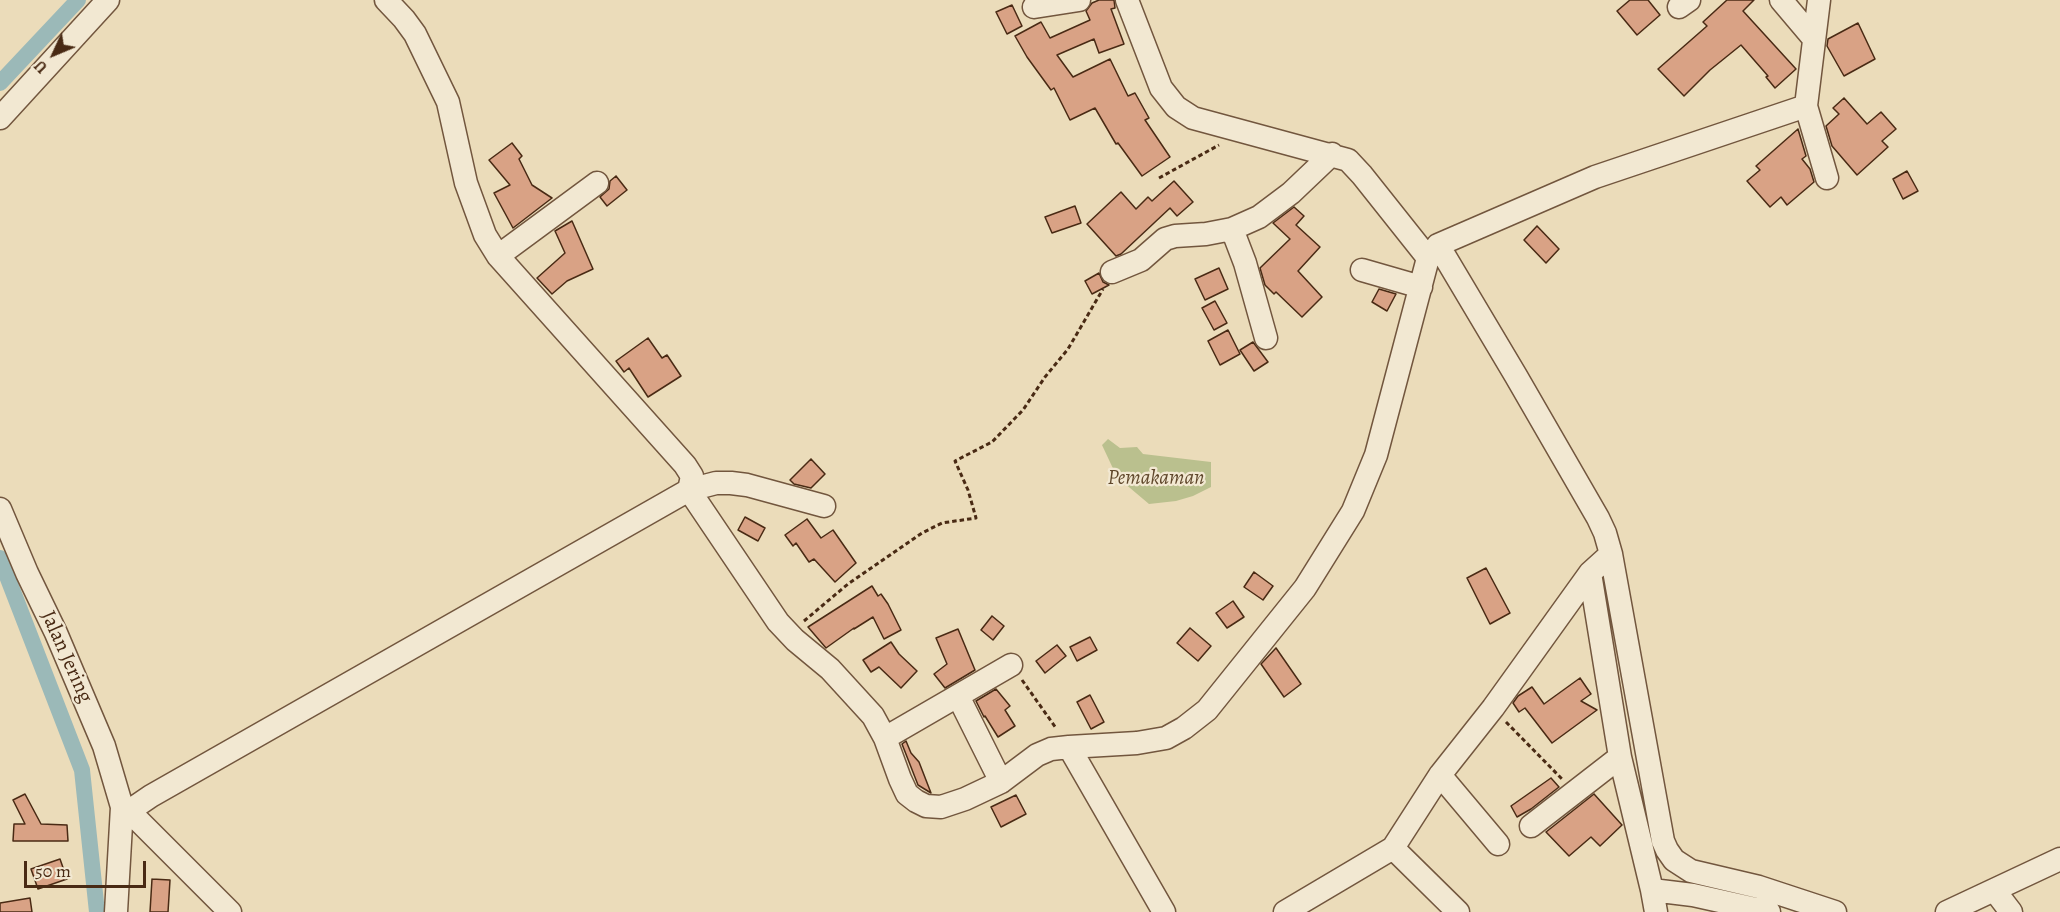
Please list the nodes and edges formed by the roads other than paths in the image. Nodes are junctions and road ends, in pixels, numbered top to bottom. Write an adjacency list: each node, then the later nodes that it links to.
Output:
1 (108, 0): 10 (street)
2 (386, 0): 16 (street)
3 (1079, 0): 7 (street)
4 (1127, 0): 11 (street)
5 (1781, 0): 8 (street)
6 (1819, 0): 8 (street)
7 (1034, 7)
8 (1814, 39): 9 (street)
9 (1806, 106): 12 (street); 15 (street)
10 (0, 118)
11 (1332, 154): 14 (street); 15 (street)
12 (1827, 178)
13 (597, 183): 16 (street)
14 (1232, 229): 18 (street); 20 (street)
15 (1433, 252): 19 (street); 24 (street)
16 (498, 256): 21 (street)
17 (1362, 270): 19 (street)
18 (1112, 272)
19 (1421, 287): 28 (street)
20 (1266, 338)
21 (689, 490): 22 (street); 27 (street); 32 (street)
22 (824, 506)
23 (0, 509): 32 (street, Jalan Jering)
24 (1602, 563): 29 (street); 30 (street); 39 (street)
25 (1011, 665): 26 (street)
26 (958, 696): 27 (street); 31 (street)
27 (885, 738): 31 (street)
28 (1069, 747): 31 (street); 42 (street)
29 (1620, 758): 33 (street); 37 (street)
30 (1440, 775): 34 (street); 35 (street)
31 (1001, 782)
32 (125, 809): 40 (street); 41 (street)
33 (1531, 826)
34 (1498, 844)
35 (1393, 848): 43 (street); 44 (street)
36 (2060, 859): 38 (street)
37 (1652, 890): 39 (street); 45 (street)
38 (1995, 891): 48 (street); 49 (street)
39 (1740, 894): 46 (street); 47 (street)
40 (116, 912)
41 (230, 912)
42 (1164, 912)
43 (1285, 912)
44 (1458, 912)
45 (1656, 912)
46 (1769, 912)
47 (1835, 912)
48 (1947, 912)
49 (2011, 912)

